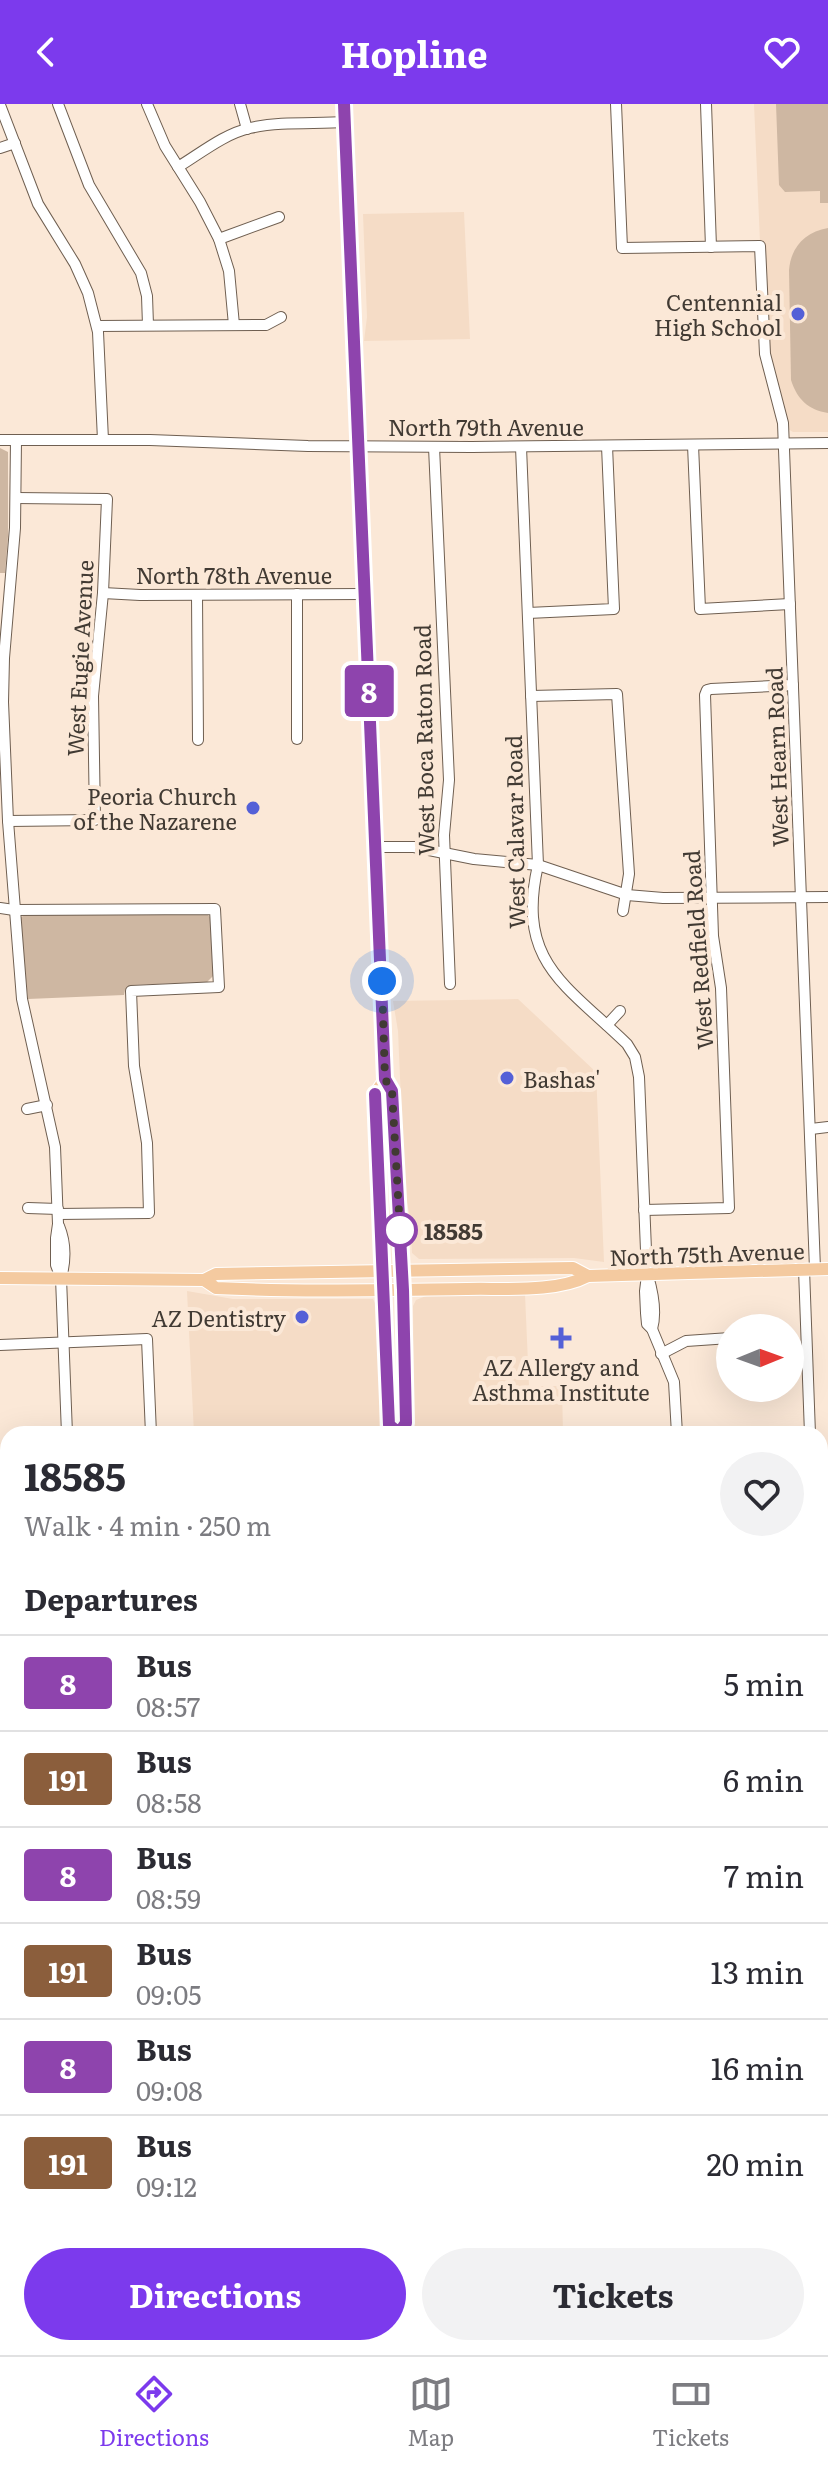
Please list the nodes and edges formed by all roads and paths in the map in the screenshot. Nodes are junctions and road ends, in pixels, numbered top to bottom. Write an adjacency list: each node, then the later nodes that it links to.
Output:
1 (58, 104): 17 (street)
2 (147, 104): 12 (street)
3 (240, 104): 9 (street)
4 (344, 104): 8 (main road)
5 (616, 104): 15 (street)
6 (706, 104): 15 (street)
7 (0, 105): 10 (street)
8 (345, 122): 9 (street); 25 (main road)
9 (247, 129): 12 (street)
10 (15, 143): 11 (street); 19 (street)
11 (0, 148)
12 (178, 167): 14 (street)
13 (279, 217): 14 (street)
14 (219, 239): 18 (street)
15 (711, 247): 24 (street, West Hearn Road)
16 (281, 317): 18 (street)
17 (148, 325): 18 (street); 19 (street)
18 (234, 325)
19 (97, 326): 22 (street)
20 (0, 440): 21 (street, North 79th Avenue)
21 (16, 440): 22 (street, North 79th Avenue); 30 (street)
22 (103, 440): 25 (street, North 79th Avenue)
23 (828, 443): 24 (street, North 79th Avenue)
24 (783, 444): 26 (street, North 79th Avenue); 35 (street, West Hearn Road)
25 (359, 445): 28 (street, North 79th Avenue); 33 (main road)
26 (693, 445): 27 (street, North 79th Avenue); 35 (street)
27 (607, 446): 29 (street, North 79th Avenue); 36 (street)
28 (434, 447): 29 (street, North 79th Avenue); 43 (street, West Boca Raton Road)
29 (521, 447): 36 (street, West Calavar Road)
30 (16, 498): 31 (street, West Eugie Avenue); 41 (street)
31 (103, 593): 34 (street, North 78th Avenue); 41 (street, West Eugie Avenue)
32 (297, 594): 33 (street, North 78th Avenue); 34 (street, North 78th Avenue); 39 (street)
33 (365, 594): 42 (main road)
34 (197, 595): 40 (street)
35 (790, 604): 37 (street, West Hearn Road)
36 (528, 613): 38 (street, West Calavar Road)
37 (793, 685): 46 (street, West Hearn Road); 47 (street, West Redfield Road)
38 (531, 696): 44 (street, West Calavar Road); 45 (street)
39 (297, 739)
40 (198, 740)
41 (8, 821): 50 (street)
42 (376, 847): 43 (street); 55 (main road)
43 (445, 853): 44 (street); 52 (street, West Boca Raton Road)
44 (538, 865): 45 (street); 54 (street, West Calavar Road)
45 (627, 895): 47 (street); 51 (street)
46 (802, 896): 47 (street); 48 (street); 59 (street, West Hearn Road)
47 (712, 897): 61 (street, West Redfield Road)
48 (828, 897)
49 (0, 908): 50 (street)
50 (14, 910): 56 (street); 62 (street)
51 (623, 911)
52 (450, 984)
53 (620, 1011): 54 (street)
54 (607, 1025): 61 (street, West Calavar Road)
55 (385, 1079): 64 (main road); 65 (main road)
56 (47, 1105): 57 (street); 62 (street)
57 (27, 1109)
58 (828, 1127): 59 (street)
59 (811, 1129): 63 (street, West Hearn Road)
60 (28, 1208): 62 (street)
61 (644, 1210): 66 (street, West Calavar Road)
62 (58, 1216): 69 (street)
63 (816, 1269): 66 (main road, North 75th Avenue); 82 (street, West Hearn Road)
64 (402, 1271): 65 (main road, North 75th Avenue); 67 (main road, North 75th Avenue); 71 (main road)
65 (383, 1272): 70 (main road, North 75th Avenue); 72 (main road)
66 (647, 1275): 67 (main road, North 75th Avenue); 76 (street, West Calavar Road)
67 (588, 1276): 71 (main road, North 75th Avenue)
68 (0, 1278): 69 (main road, North 75th Avenue)
69 (61, 1278): 70 (main road, North 75th Avenue); 74 (street)
70 (204, 1280): 72 (main road, North 75th Avenue)
71 (403, 1290): 72 (main road, North 75th Avenue); 80 (main road)
72 (384, 1291): 79 (main road)
73 (716, 1339): 76 (street)
74 (63, 1341): 75 (street); 77 (street); 78 (street)
75 (0, 1345)
76 (661, 1354): 81 (street, West Calavar Road)
77 (67, 1426)
78 (151, 1426)
79 (390, 1426)
80 (404, 1426)
81 (677, 1426)
82 (810, 1426)

